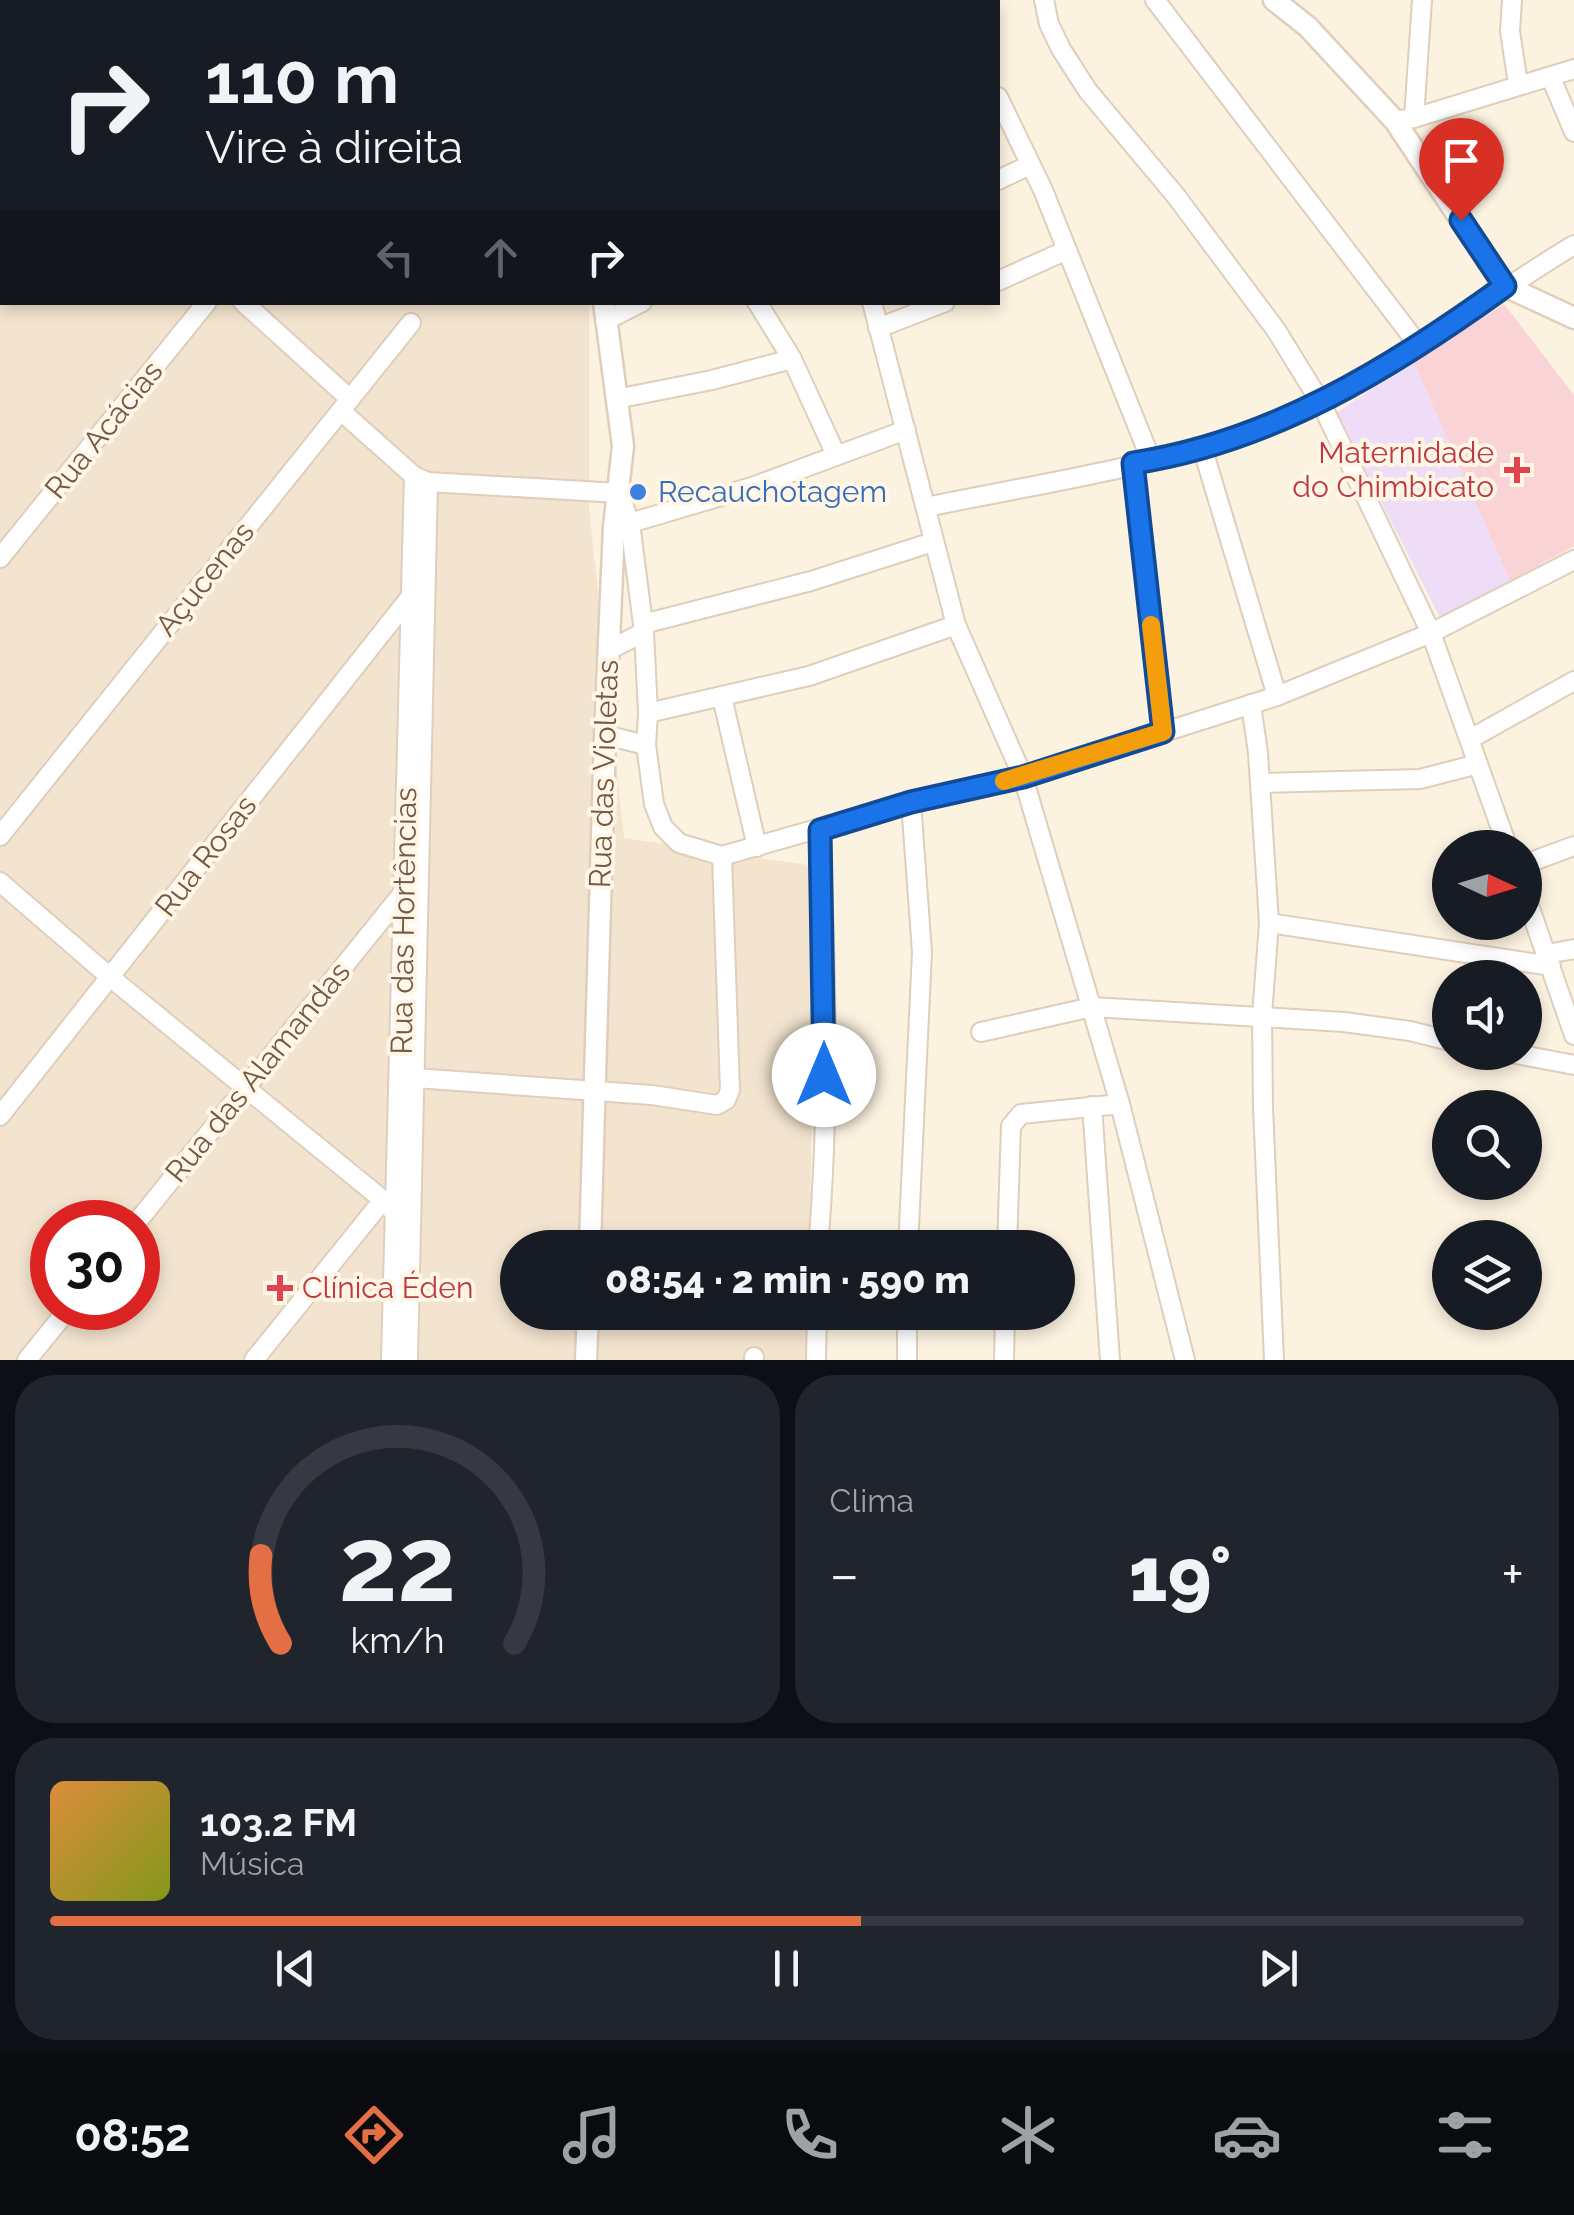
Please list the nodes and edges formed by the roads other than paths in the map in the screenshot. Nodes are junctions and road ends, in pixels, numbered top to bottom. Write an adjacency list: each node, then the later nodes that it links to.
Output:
1 (1044, 0): 31 (street)
2 (1155, 0): 28 (street)
3 (1274, 0): 10 (street)
4 (1422, 0): 10 (street)
5 (1512, 0): 8 (street)
6 (1574, 69): 7 (street)
7 (1551, 78): 8 (street); 11 (street)
8 (1518, 84): 10 (street)
9 (1000, 101): 12 (street)
10 (1404, 119): 17 (street)
11 (1574, 132)
12 (1030, 165): 13 (street); 15 (street)
13 (1000, 179)
14 (1574, 245): 17 (street)
15 (1066, 250): 16 (street); 36 (street)
16 (1000, 280)
17 (1505, 286): 25 (street); 28 (street)
18 (205, 305): 42 (street, Rua Acácias)
19 (247, 305): 32 (street)
20 (631, 305): 24 (street)
21 (759, 305): 29 (street)
22 (873, 305): 27 (street)
23 (936, 305): 27 (street)
24 (605, 312): 30 (street, Rua das Violetas)
25 (1574, 318)
26 (411, 323): 32 (street, Açucenas)
27 (878, 328): 33 (street)
28 (1420, 348): 31 (street)
29 (792, 360): 30 (street); 35 (street)
30 (616, 399): 38 (street, Rua das Violetas)
31 (1321, 402): 34 (street); 47 (street)
32 (346, 405): 37 (street); 64 (street, Açucenas)
33 (906, 430): 35 (street); 39 (street)
34 (1202, 450): 36 (street); 50 (street)
35 (836, 455): 40 (street)
36 (1142, 462): 39 (street); 54 (street)
37 (419, 480): 38 (street); 44 (street, Rua das Hortências); 70 (street)
38 (619, 493): 40 (street, Rua das Violetas)
39 (927, 507): 41 (street)
40 (622, 525): 46 (street); 48 (street, Rua das Violetas)
41 (932, 542): 45 (street); 46 (street)
42 (0, 558)
43 (1574, 560): 47 (street)
44 (411, 596): 70 (street, Rua das Hortências); 75 (street, Rua Rosas)
45 (956, 625): 51 (street); 59 (street)
46 (644, 628): 48 (street); 53 (street)
47 (1431, 633): 50 (street); 56 (street)
48 (609, 650): 55 (street, Rua das Violetas)
49 (1574, 682): 56 (street)
50 (1277, 696): 52 (street)
51 (722, 697): 53 (street); 66 (street)
52 (1251, 704): 54 (street); 60 (street)
53 (648, 714): 57 (street)
54 (1163, 732): 59 (street)
55 (605, 734): 57 (street); 85 (street, Rua das Violetas)
56 (1470, 739): 58 (street)
57 (646, 745): 67 (street)
58 (1478, 764): 60 (street); 63 (street)
59 (1023, 777): 61 (street); 76 (street)
60 (1261, 783): 71 (street)
61 (911, 802): 62 (street); 94 (street)
62 (820, 830): 66 (street); 93 (street)
63 (1502, 830)
64 (0, 836)
65 (1574, 846): 68 (street)
66 (757, 847): 67 (street)
67 (722, 856): 85 (street)
68 (1542, 858)
69 (0, 882): 75 (street)
70 (413, 883): 83 (street); 84 (street, Rua das Alamandas); 91 (street, Rua das Hortências)
71 (1269, 923): 74 (street); 77 (street)
72 (1542, 940): 74 (street)
73 (1574, 949): 74 (street)
74 (1549, 960): 79 (street)
75 (110, 977): 84 (street); 88 (street, Rua Rosas)
76 (1092, 1007): 77 (street); 78 (street); 86 (street)
77 (1262, 1015): 80 (street); 112 (street)
78 (980, 1032)
79 (1574, 1035)
80 (1432, 1036)
81 (1542, 1059): 82 (street)
82 (1574, 1065)
83 (415, 1078): 85 (street); 96 (street)
84 (245, 1086): 89 (street, Rua das Alamandas); 90 (street)
85 (596, 1091): 92 (street, Rua das Violetas)
86 (1120, 1104): 87 (street); 111 (street)
87 (1092, 1106): 95 (street); 110 (street)
88 (0, 1116)
89 (154, 1200)
90 (382, 1200): 91 (street); 103 (street)
91 (397, 1216): 96 (street); 104 (street, Rua das Hortências)
92 (591, 1230)
93 (820, 1230)
94 (909, 1230)
95 (1008, 1230)
96 (411, 1233): 105 (street)
97 (52, 1330): 102 (street)
98 (587, 1330): 106 (street)
99 (816, 1330): 107 (street)
100 (908, 1330): 108 (street)
101 (1005, 1330): 109 (street)
102 (28, 1360)
103 (254, 1360)
104 (391, 1360)
105 (408, 1360)
106 (586, 1360)
107 (816, 1360)
108 (907, 1360)
109 (1004, 1360)
110 (1110, 1360)
111 (1185, 1360)
112 (1274, 1360)

